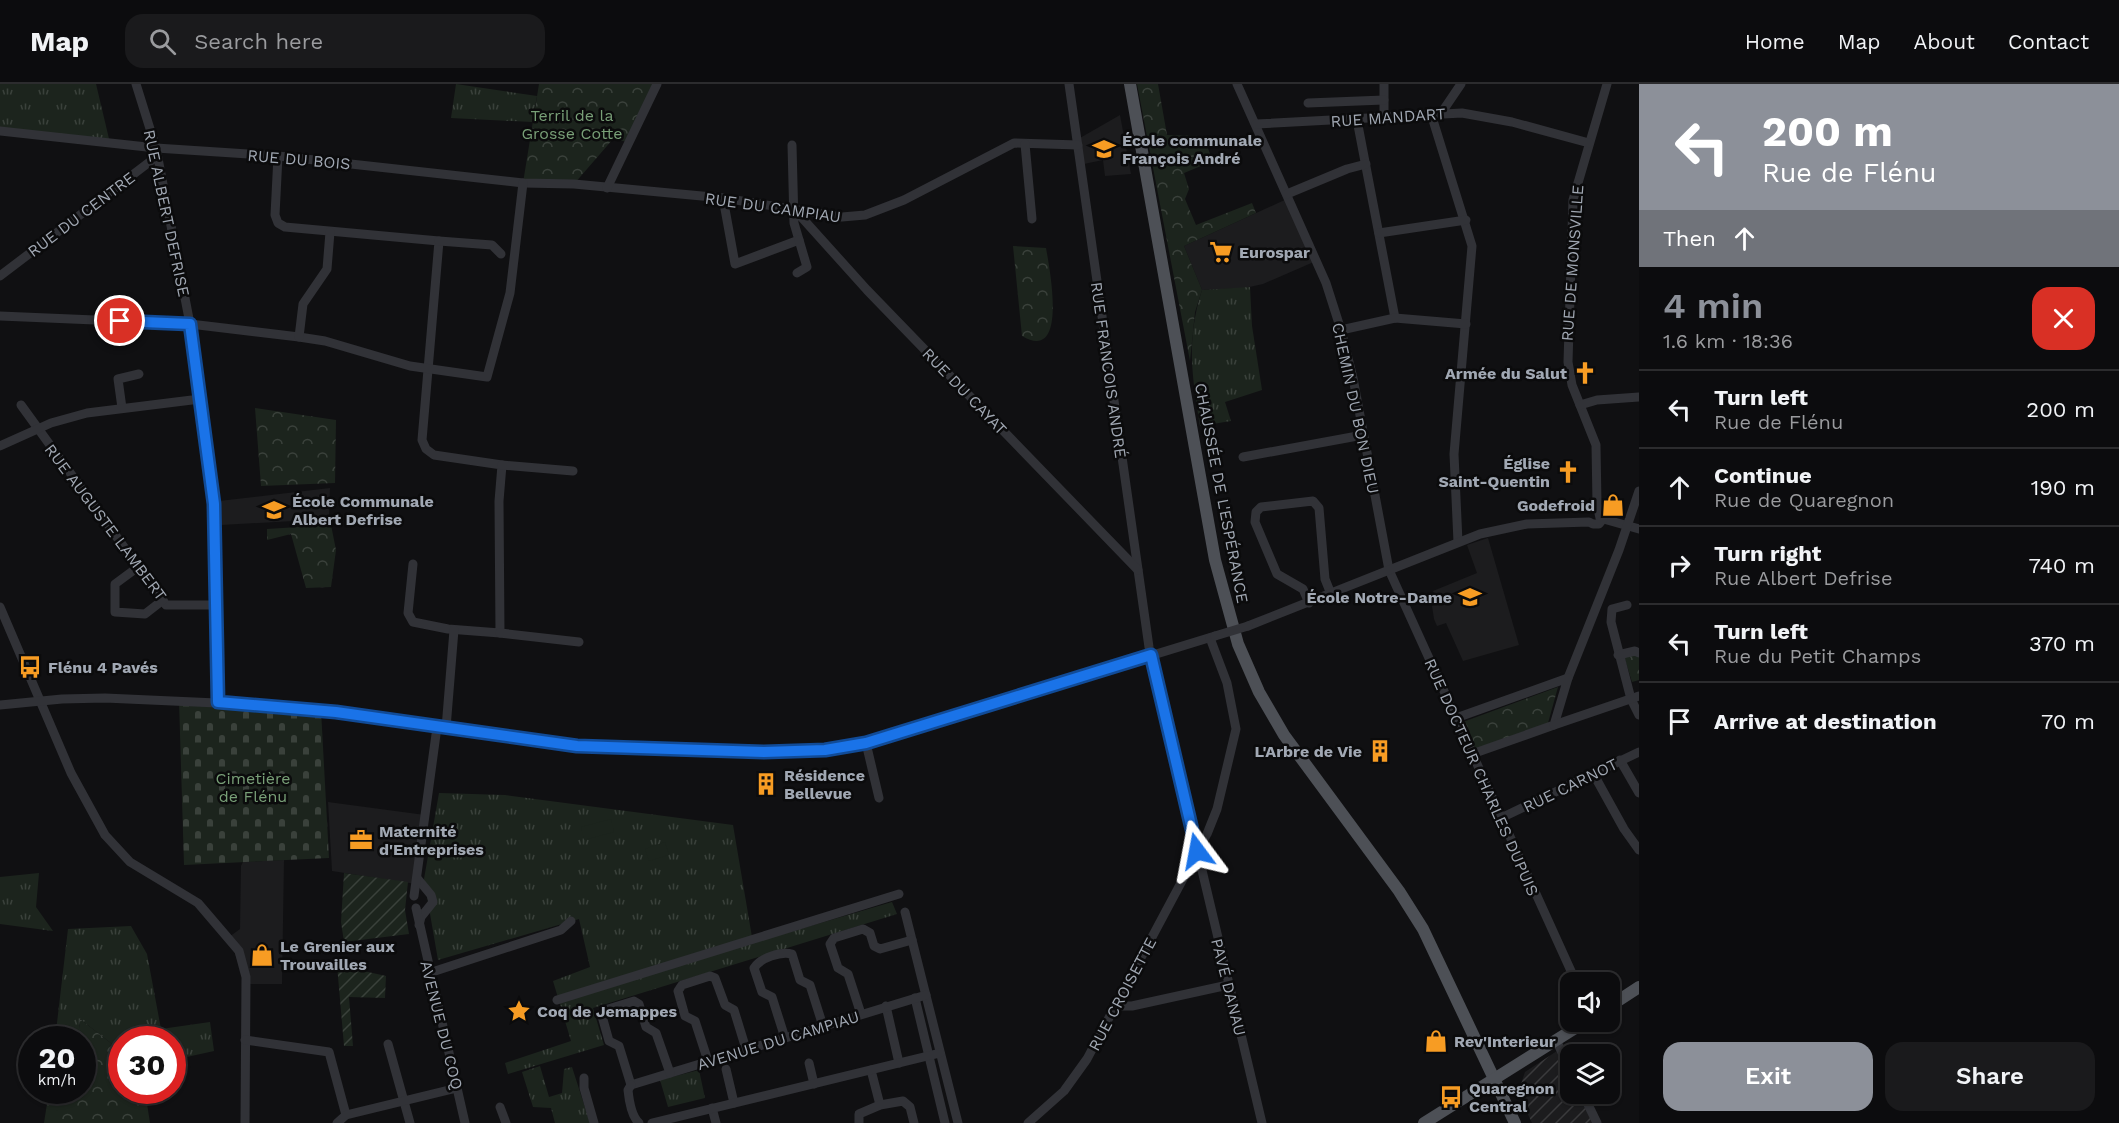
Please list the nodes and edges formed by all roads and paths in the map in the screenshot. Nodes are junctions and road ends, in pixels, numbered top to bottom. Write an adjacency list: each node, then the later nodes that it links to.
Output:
1 (136, 84): 21 (street, RUE ALBERT DEFRISE)
2 (657, 84): 26 (street)
3 (1068, 84): 20 (street, RUE FRANCOIS ANDRÉ)
4 (1130, 84): 141 (main road, CHAUSSÉE DE L'ESPÉRANCE)
5 (1237, 84): 15 (street, CHEMIN DU BON DIEU)
6 (1384, 84): 9 (street)
7 (1461, 84): 11 (street)
8 (1607, 84): 17 (street, RUE DE MONSVILLE)
9 (1384, 100): 10 (street); 13 (street)
10 (1308, 103)
11 (1442, 112): 12 (street, RUE MANDART); 17 (street, RUE MANDART)
12 (1432, 117): 13 (street, RUE MANDART); 31 (street)
13 (1384, 119): 14 (street, RUE MANDART)
14 (1358, 120): 15 (street, RUE MANDART); 23 (street)
15 (1256, 124): 27 (street, CHEMIN DU BON DIEU)
16 (0, 131): 21 (street, RUE DU BOIS)
17 (1589, 143): 50 (street, RUE DE MONSVILLE)
18 (1025, 144): 20 (street, RUE DU CAMPIAU); 29 (street, RUE DU CAMPIAU); 30 (street)
19 (792, 145): 29 (street)
20 (1078, 145): 65 (street, RUE FRANCOIS ANDRÉ)
21 (156, 148): 22 (street, RUE DU BOIS); 38 (street, RUE DU CENTRE); 41 (street, RUE ALBERT DEFRISE)
22 (278, 156): 24 (street, RUE DU BOIS); 32 (street)
23 (1366, 164): 27 (street); 33 (street)
24 (442, 174): 25 (street, RUE DU CAMPIAU)
25 (523, 183): 26 (street, RUE DU CAMPIAU); 45 (street)
26 (607, 188): 28 (street, RUE DU CAMPIAU)
27 (1287, 194): 43 (street, CHEMIN DU BON DIEU)
28 (723, 198): 29 (street, RUE DU CAMPIAU); 34 (street)
29 (795, 210): 34 (street); 65 (street, RUE DU CAYAT)
30 (1032, 219)
31 (1466, 220): 33 (street); 42 (street)
32 (330, 232): 35 (street); 44 (street)
33 (1379, 233): 40 (street)
34 (799, 240): 37 (street)
35 (439, 241): 36 (street); 45 (street)
36 (501, 254)
37 (797, 273)
38 (0, 276)
39 (0, 316): 41 (street)
40 (1395, 318): 42 (street); 43 (street)
41 (190, 324): 44 (street); 48 (street, RUE ALBERT DEFRISE)
42 (1466, 324): 62 (street)
43 (1341, 330): 53 (street, CHEMIN DU BON DIEU)
44 (299, 337): 45 (street)
45 (428, 368): 56 (street)
46 (139, 374): 51 (street)
47 (1639, 397): 50 (street)
48 (200, 399): 51 (street); 71 (street, RUE ALBERT DEFRISE)
49 (21, 405): 52 (street, RUE AUGUSTE LAMBERT)
50 (1580, 405): 59 (street, RUE DE MONSVILLE)
51 (122, 408): 52 (street)
52 (37, 429): 54 (street); 64 (street, RUE AUGUSTE LAMBERT)
53 (1363, 435): 55 (street); 66 (street, CHEMIN DU BON DIEU)
54 (0, 446)
55 (1243, 457)
56 (502, 465): 57 (street); 76 (street)
57 (573, 471)
58 (1639, 491): 60 (street)
59 (1603, 515): 60 (street); 62 (street)
60 (1626, 524): 61 (street); 67 (street)
61 (1639, 529)
62 (1458, 542): 66 (street)
63 (413, 564): 75 (street)
64 (138, 567): 69 (street, RUE AUGUSTE LAMBERT); 69 (street)
65 (1138, 570): 80 (street, RUE FRANCOIS ANDRÉ)
66 (1389, 570): 68 (street); 90 (street, RUE DOCTEUR CHARLES DUPUIS)
67 (1603, 589): 74 (street); 82 (street)
68 (1331, 594): 70 (street); 70 (street)
69 (163, 600): 71 (street, RUE AUGUSTE LAMBERT)
70 (1309, 603): 77 (street, bridge)
71 (217, 605): 87 (street, RUE ALBERT DEFRISE)
72 (1627, 605): 74 (street)
73 (0, 607): 86 (street)
74 (1612, 609): 81 (street)
75 (454, 630): 76 (street); 92 (street)
76 (500, 633): 78 (street)
77 (1212, 637): 80 (street); 102 (street, RUE CROISETTE)
78 (579, 642)
79 (1639, 653): 81 (street)
80 (1151, 655): 93 (street); 102 (street, PAVÉ DANAU)
81 (1618, 655): 84 (street)
82 (1568, 678): 90 (street); 91 (street)
83 (1639, 684): 84 (street)
84 (1629, 687): 85 (street)
85 (1635, 698): 89 (street); 91 (street)
86 (39, 700): 87 (street); 88 (street); 127 (street)
87 (218, 702): 92 (street)
88 (0, 705)
89 (1639, 715)
90 (1456, 718): 95 (street, RUE DOCTEUR CHARLES DUPUIS)
91 (1554, 724): 95 (street)
92 (441, 727): 93 (street); 103 (street)
93 (866, 743): 99 (street)
94 (1639, 752): 96 (street, RUE CARNOT)
95 (1472, 754): 100 (street, RUE DOCTEUR CHARLES DUPUIS)
96 (1620, 760): 97 (street, RUE CARNOT); 98 (street)
97 (1593, 773): 100 (street, RUE CARNOT); 101 (street)
98 (1638, 788)
99 (879, 798)
100 (1501, 818): 113 (street, RUE DOCTEUR CHARLES DUPUIS)
101 (1639, 850)
102 (1197, 851): 115 (street, PAVÉ DANAU); 122 (street, RUE CROISETTE)
103 (417, 878): 104 (street); 106 (street)
104 (426, 891): 106 (street); 108 (street)
105 (899, 894): 120 (street)
106 (414, 896): 107 (street)
107 (416, 908): 108 (street); 111 (street, AVENUE DU COQ)
108 (428, 909): 111 (street)
109 (905, 912): 112 (street)
110 (571, 921): 114 (street)
111 (419, 926): 114 (street, AVENUE DU COQ)
112 (912, 940): 117 (street); 123 (street)
113 (1571, 972)
114 (429, 973): 144 (street, AVENUE DU COQ)
115 (1228, 985): 122 (street); 166 (street, PAVÉ DANAU)
116 (1639, 987): 119 (main road)
117 (926, 995): 118 (street, AVENUE DU CAMPIAU); 132 (street)
118 (915, 998): 121 (street, AVENUE DU CAMPIAU); 133 (street)
119 (1620, 999)
120 (557, 1000)
121 (886, 1006): 123 (street, AVENUE DU CAMPIAU); 136 (street)
122 (1116, 1006): 165 (street, RUE CROISETTE)
123 (861, 1014): 124 (street, AVENUE DU CAMPIAU)
124 (823, 1026): 126 (street, AVENUE DU CAMPIAU); 126 (street)
125 (1569, 1032): 128 (main road)
126 (785, 1038): 131 (street, AVENUE DU CAMPIAU)
127 (245, 1040): 151 (street); 152 (street)
128 (1556, 1040): 130 (street); 141 (main road)
129 (388, 1044): 145 (street)
130 (1560, 1048)
131 (746, 1049): 134 (street, AVENUE DU CAMPIAU); 134 (street)
132 (940, 1053): 133 (street); 164 (street)
133 (929, 1056): 136 (street); 163 (street)
134 (708, 1061): 139 (street, AVENUE DU CAMPIAU)
135 (808, 1063): 142 (street)
136 (899, 1063): 138 (street)
137 (726, 1070): 146 (street)
138 (871, 1070): 142 (street); 148 (street)
139 (670, 1073): 143 (street, AVENUE DU CAMPIAU); 143 (street)
140 (584, 1078): 157 (street)
141 (1494, 1078): 167 (main road); 168 (main road, CHAUSSÉE DE L'ESPÉRANCE)
142 (814, 1084): 146 (street)
143 (631, 1085): 158 (street)
144 (457, 1088): 145 (street); 155 (street, AVENUE DU COQ)
145 (403, 1101): 151 (street); 154 (street)
146 (734, 1103): 150 (street)
147 (1588, 1104): 169 (street)
148 (880, 1105): 161 (street); 162 (street)
149 (500, 1107): 156 (street)
150 (712, 1108): 159 (street); 160 (street)
151 (346, 1115): 153 (street)
152 (245, 1123)
153 (338, 1123)
154 (410, 1123)
155 (465, 1123)
156 (506, 1123)
157 (594, 1123)
158 (639, 1123)
159 (651, 1123)
160 (716, 1123)
161 (859, 1123)
162 (914, 1123)
163 (945, 1123)
164 (958, 1123)
165 (1028, 1123)
166 (1262, 1123)
167 (1424, 1123)
168 (1515, 1123)
169 (1597, 1123)

